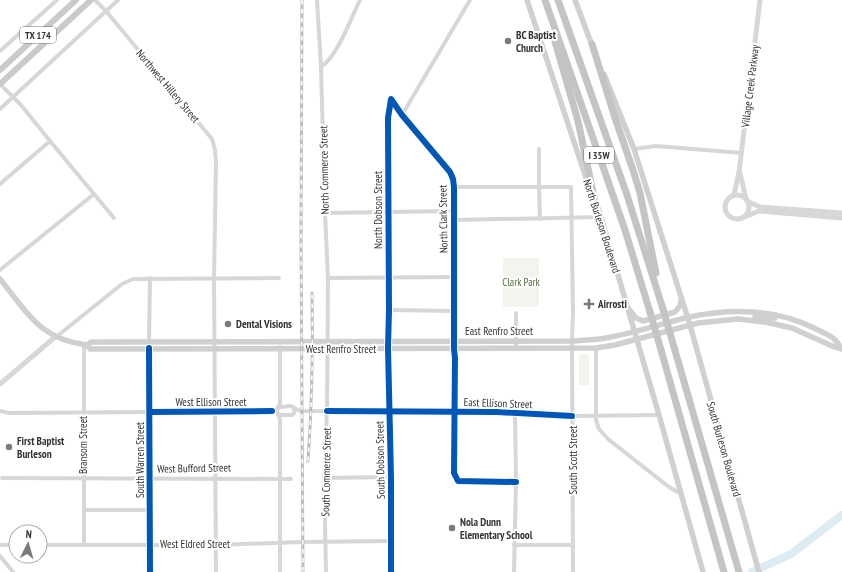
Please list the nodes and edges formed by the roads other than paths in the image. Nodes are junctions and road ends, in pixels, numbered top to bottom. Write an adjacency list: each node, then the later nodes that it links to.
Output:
1 (57, 0): 17 (street)
2 (76, 0): 19 (main road, TX 174)
3 (90, 0): 20 (main road, TX 174)
4 (95, 0): 15 (street, Northwest Hillery Street)
5 (118, 0): 15 (street)
6 (317, 0): 18 (street, North Commerce Street)
7 (360, 0): 18 (street)
8 (470, 0): 23 (street)
9 (527, 0): 34 (main road, North Burleson Boulevard)
10 (542, 0): 34 (highway)
11 (545, 0): 137 (highway, I 35W, bridge)
12 (558, 0): 57 (highway, I 35W)
13 (575, 0): 16 (main road)
14 (760, 0): 27 (street, Village Creek Parkway)
15 (106, 11): 21 (street); 50 (street, Northwest Hillery Street)
16 (592, 44): 26 (main road); 57 (highway)
17 (0, 51)
18 (321, 67): 38 (street, North Commerce Street)
19 (0, 70)
20 (0, 84): 21 (street)
21 (13, 97): 22 (street); 24 (street)
22 (0, 109)
23 (402, 114): 30 (street, North Clark Street); 36 (street, North Dobson Street)
24 (50, 141): 29 (street); 32 (street)
25 (539, 149): 31 (street)
26 (634, 149): 27 (street); 55 (main road)
27 (742, 153): 28 (street, Village Creek Parkway)
28 (739, 172): 33 (street, Village Creek Parkway); 35 (street, Village Creek Parkway)
29 (0, 184)
30 (454, 187): 31 (street); 37 (street, North Clark Street)
31 (539, 187): 44 (street); 45 (street, South Scott Street)
32 (94, 194): 41 (street); 47 (street)
33 (734, 195): 35 (street); 42 (street, Village Creek Parkway)
34 (594, 198): 40 (main road, North Burleson Boulevard)
35 (746, 200): 39 (street); 42 (street)
36 (388, 212): 37 (street); 38 (street); 53 (street, North Dobson Street)
37 (453, 212): 46 (street, North Clark Street)
38 (325, 213): 52 (street, North Commerce Street)
39 (842, 213)
40 (601, 217): 45 (street); 56 (main road, North Burleson Boulevard)
41 (114, 218)
42 (742, 218): 43 (street)
43 (842, 218)
44 (540, 219): 45 (street); 46 (street)
45 (572, 219): 74 (street, South Scott Street)
46 (453, 220): 48 (street, North Clark Street)
47 (0, 270)
48 (454, 277): 53 (street); 59 (street, North Clark Street)
49 (150, 278): 50 (street); 66 (street); 75 (street, South Warren Street)
50 (214, 278): 51 (street); 76 (street, Northwest Hillery Street)
51 (280, 278)
52 (328, 278): 53 (street); 72 (street, North Commerce Street)
53 (389, 278): 58 (street, North Dobson Street)
54 (1, 283): 66 (main road, West Renfro Street)
55 (682, 300): 56 (main road); 62 (main road)
56 (627, 306): 65 (main road, North Burleson Boulevard)
57 (663, 309): 138 (highway, I 35W, bridge)
58 (389, 310): 59 (street); 68 (street, North Dobson Street)
59 (454, 311): 73 (street, North Clark Street)
60 (516, 313): 69 (street)
61 (776, 315): 62 (main road); 63 (main road); 78 (main road)
62 (687, 317): 64 (main road); 65 (main road)
63 (738, 319): 64 (main road); 78 (main road)
64 (690, 325): 70 (main road, West Renfro Street); 139 (main road, South Burleson Boulevard)
65 (634, 331): 70 (main road, North Burleson Boulevard); 74 (main road, East Renfro Street)
66 (55, 337): 77 (main road, West Renfro Street); 88 (street)
67 (302, 340): 71 (main road, West Renfro Street); 72 (main road, East Renfro Street)
68 (388, 340): 72 (main road, East Renfro Street); 73 (main road, East Renfro Street); 80 (street, South Dobson Street)
69 (516, 340): 73 (main road, East Renfro Street); 74 (main road, East Renfro Street); 81 (street)
70 (636, 340): 83 (main road, West Renfro Street); 105 (main road)
71 (280, 341): 76 (main road, West Renfro Street); 85 (street)
72 (327, 341): 86 (street, South Commerce Street)
73 (454, 341): 87 (street, North Clark Street)
74 (572, 341): 82 (street, South Scott Street)
75 (149, 342): 76 (main road, West Renfro Street); 77 (main road, West Renfro Street); 79 (street, South Warren Street)
76 (214, 342): 84 (street, Northwest Hillery Street)
77 (85, 345): 79 (main road, West Renfro Street); 96 (street, Bransom Street)
78 (842, 346)
79 (149, 348): 84 (main road, West Renfro Street); 97 (street, South Warren Street)
80 (388, 348): 86 (main road, West Renfro Street); 87 (main road, West Renfro Street); 95 (street, South Dobson Street)
81 (516, 348): 82 (main road, West Renfro Street); 87 (main road, West Renfro Street)
82 (572, 348): 83 (main road, West Renfro Street); 103 (street, South Scott Street)
83 (596, 348): 104 (street)
84 (215, 349): 85 (main road, West Renfro Street); 98 (street, Northwest Hillery Street)
85 (280, 349): 86 (main road, West Renfro Street); 89 (street)
86 (326, 349): 94 (street, South Commerce Street)
87 (454, 349): 99 (street, North Clark Street)
88 (1, 381)
89 (278, 408): 90 (street, East Ellison Street); 92 (street, East Ellison Street); 101 (street)
90 (294, 408): 93 (street, East Ellison Street); 102 (street)
91 (0, 411): 96 (street)
92 (272, 411): 98 (street, West Ellison Street); 101 (street, East Ellison Street)
93 (302, 411): 94 (street, East Ellison Street); 102 (street, East Ellison Street)
94 (327, 411): 95 (street, East Ellison Street); 110 (street, South Commerce Street)
95 (389, 411): 99 (street, East Ellison Street); 106 (street, South Dobson Street)
96 (83, 412): 97 (street); 111 (street, Bransom Street)
97 (150, 412): 112 (street, South Warren Street)
98 (216, 412): 108 (street, Northwest Hillery Street)
99 (455, 412): 100 (street, East Ellison Street); 114 (street, North Clark Street)
100 (515, 413): 103 (street, East Ellison Street); 114 (street)
101 (278, 414): 102 (street, East Ellison Street); 109 (street)
102 (293, 414)
103 (572, 416): 104 (street, East Ellison Street); 126 (street, South Scott Street)
104 (596, 416): 105 (street, East Ellison Street); 115 (street)
105 (659, 416): 115 (main road)
106 (391, 477): 110 (street); 118 (street, South Dobson Street)
107 (2, 478): 111 (street, West Bufford Street)
108 (216, 478): 109 (street, West Bufford Street); 112 (street, West Bufford Street); 124 (street, Northwest Hillery Street)
109 (280, 478): 113 (street, West Bufford Street); 120 (street)
110 (324, 478): 119 (street, South Commerce Street)
111 (84, 479): 112 (street, West Bufford Street); 116 (street, Bransom Street)
112 (150, 479): 117 (street, South Warren Street)
113 (291, 479)
114 (516, 482): 125 (street)
115 (681, 494): 136 (main road)
116 (84, 510): 117 (street); 121 (street, Bransom Street)
117 (150, 510): 122 (street, South Warren Street)
118 (391, 541): 119 (street, West Eldred Street); 133 (street, South Dobson Street)
119 (326, 542): 120 (street, West Eldred Street); 132 (street, South Commerce Street)
120 (280, 543): 124 (street, West Eldred Street); 131 (street)
121 (84, 544): 122 (street, West Eldred Street); 123 (street, West Eldred Street)
122 (150, 544): 124 (street, West Eldred Street); 129 (street, South Warren Street)
123 (48, 545)
124 (216, 545): 130 (street, Northwest Hillery Street)
125 (514, 545): 126 (street); 134 (street)
126 (573, 545): 135 (street, South Scott Street)
127 (0, 556): 128 (street)
128 (13, 572)
129 (150, 572)
130 (216, 572)
131 (280, 572)
132 (326, 572)
133 (391, 572)
134 (514, 572)
135 (573, 572)
136 (703, 572)
137 (724, 572)
138 (739, 572)
139 (759, 572)

